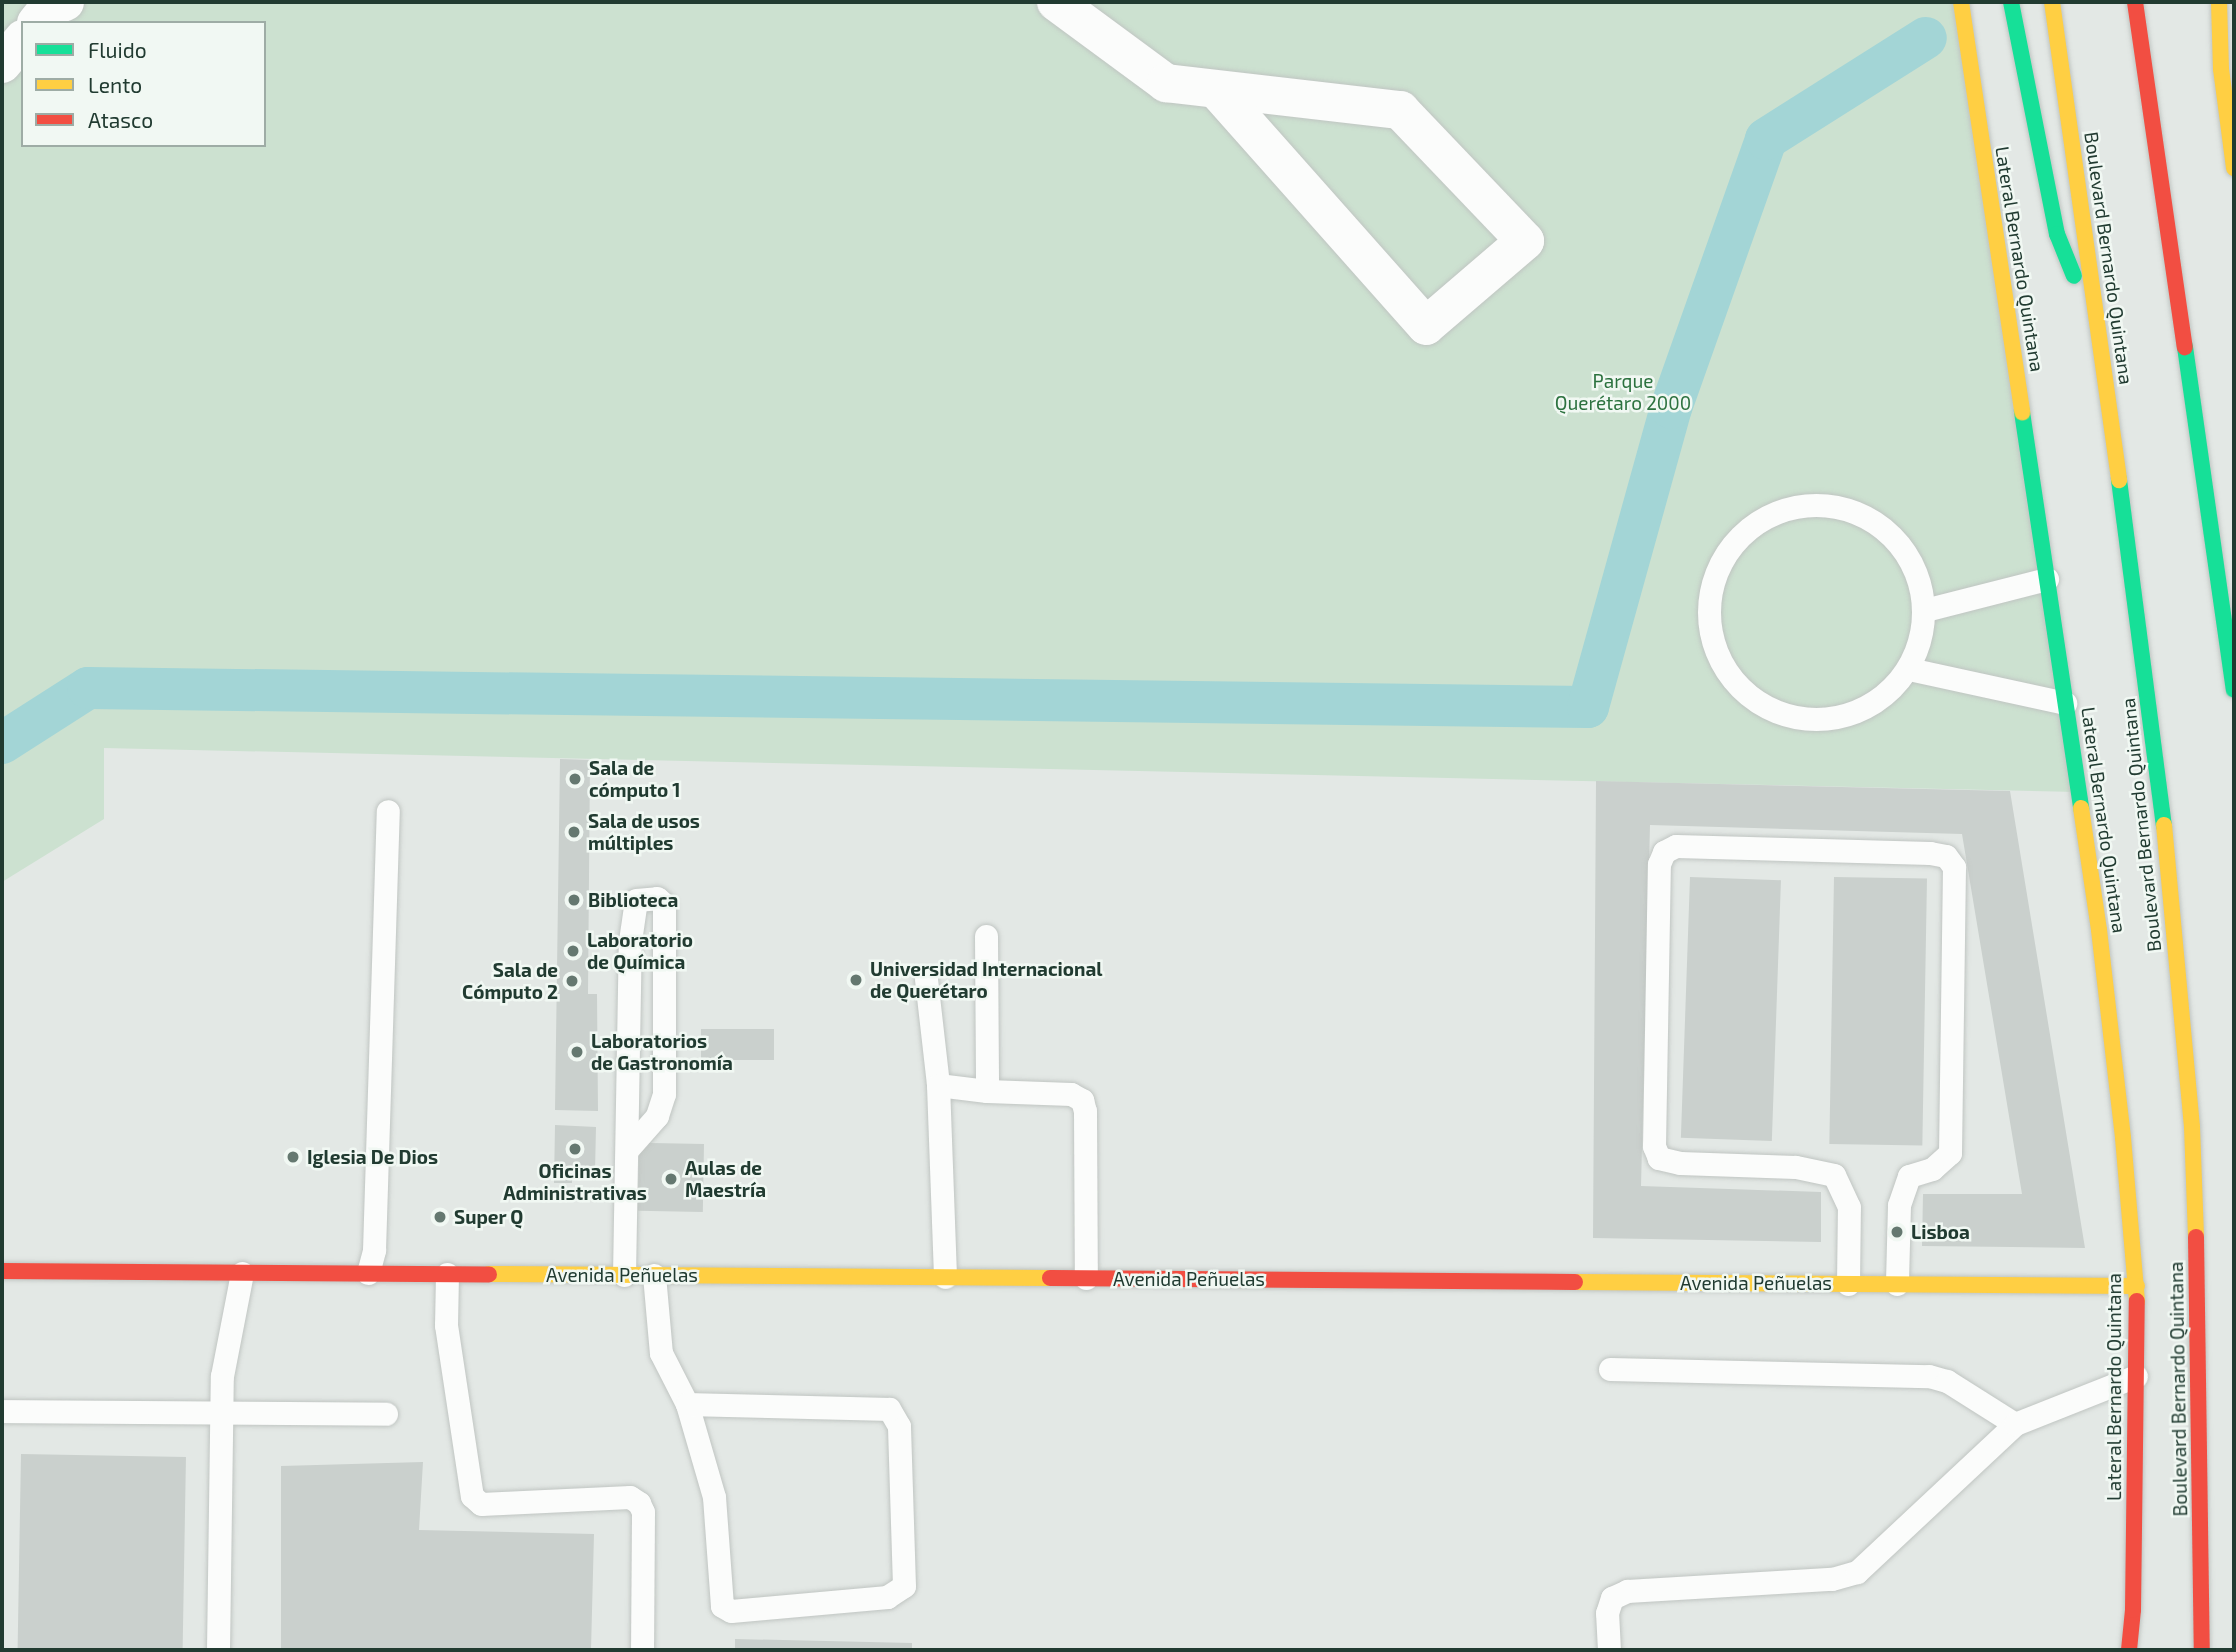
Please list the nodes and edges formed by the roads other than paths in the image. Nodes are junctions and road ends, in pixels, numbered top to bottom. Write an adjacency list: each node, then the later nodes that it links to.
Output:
1 (1056, 2): 11 (street)
2 (2011, 2): 13 (street)
3 (2052, 2): 13 (street, Boulevard Bernardo Quintana)
4 (2135, 2): 9 (street)
5 (2152, 2): 9 (street)
6 (2220, 2): 12 (street)
7 (1961, 5): 14 (street, Lateral Bernardo Quintana)
8 (21, 41): 10 (street)
9 (2147, 41): 17 (street)
10 (2, 64)
11 (1217, 91): 11 (street)
12 (2234, 168)
13 (2099, 342): 47 (street, Boulevard Bernardo Quintana)
14 (2047, 579): 15 (lane); 18 (street, Lateral Bernardo Quintana)
15 (1924, 610): 16 (lane); 16 (lane)
16 (1909, 669): 18 (lane)
17 (2234, 690)
18 (2065, 703): 35 (street, Lateral Bernardo Quintana)
19 (388, 811): 27 (lane)
20 (986, 936): 23 (lane)
21 (926, 979): 22 (lane)
22 (938, 1085): 23 (lane); 31 (lane)
23 (988, 1091): 32 (lane)
24 (627, 1150): 24 (lane); 29 (lane)
25 (2, 1271): 26 (street, Avenida Peñuelas)
26 (242, 1273): 27 (street, Avenida Peñuelas); 40 (lane)
27 (368, 1273): 28 (street, Avenida Peñuelas)
28 (446, 1274): 29 (street, Avenida Peñuelas); 43 (lane)
29 (624, 1275): 30 (street, Avenida Peñuelas)
30 (654, 1275): 31 (street, Avenida Peñuelas); 38 (lane)
31 (945, 1277): 32 (street, Avenida Peñuelas)
32 (1086, 1278): 33 (street, Avenida Peñuelas)
33 (1848, 1284): 34 (street, Avenida Peñuelas); 34 (lane)
34 (1897, 1284): 35 (street, Avenida Peñuelas)
35 (2137, 1286): 37 (street, Lateral Bernardo Quintana)
36 (1610, 1369): 42 (lane)
37 (2136, 1376): 42 (lane); 46 (street, Lateral Bernardo Quintana)
38 (687, 1404): 38 (lane)
39 (2, 1411): 40 (lane)
40 (221, 1413): 41 (lane); 44 (lane)
41 (387, 1414)
42 (2015, 1424): 45 (lane)
43 (642, 1649)
44 (218, 1650)
45 (1609, 1650)
46 (2129, 1650)
47 (2202, 1650)

